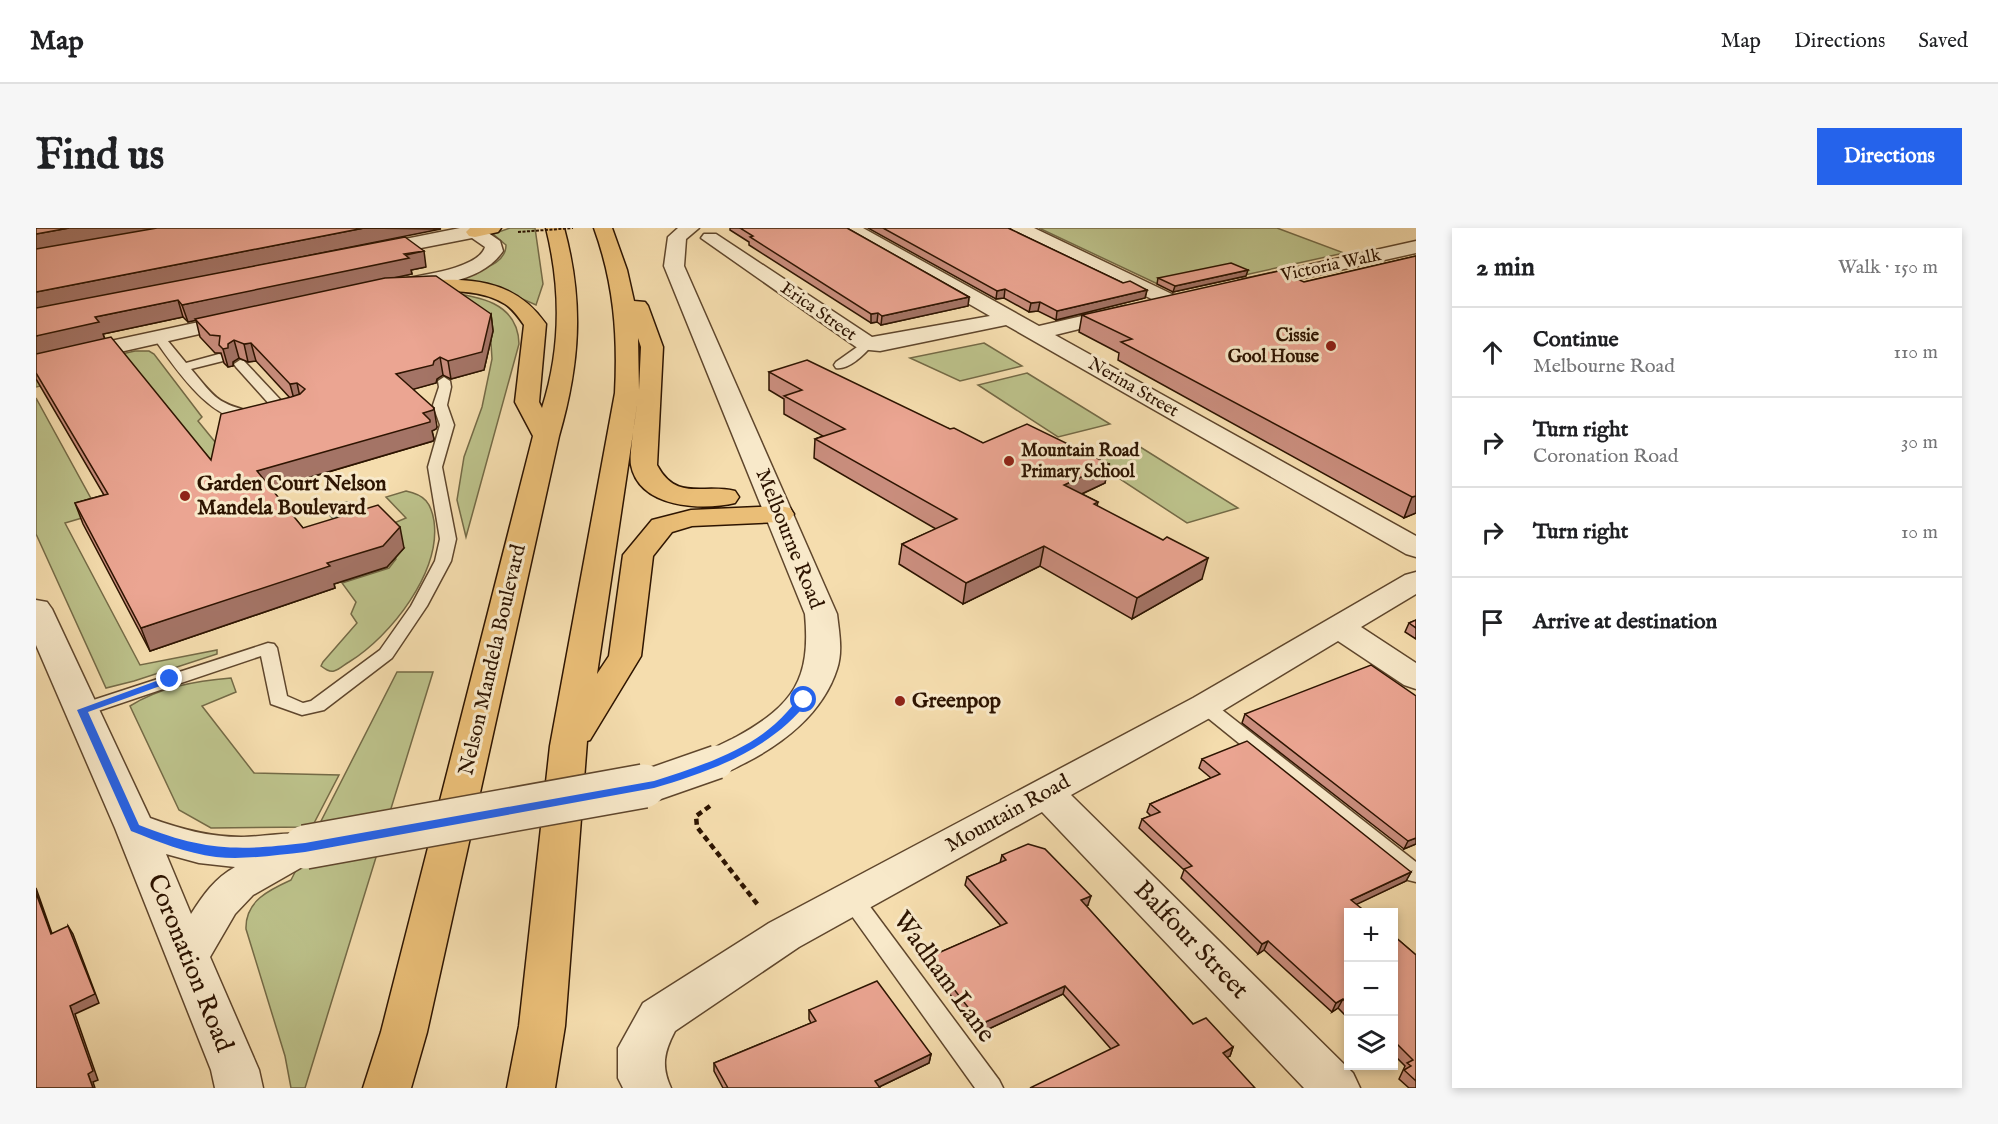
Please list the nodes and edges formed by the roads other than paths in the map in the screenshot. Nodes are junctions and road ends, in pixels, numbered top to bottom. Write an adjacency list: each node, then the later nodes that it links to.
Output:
1 (555, 228): 27 (highway, Nelson Mandela Boulevard)
2 (603, 228): 9 (highway)
3 (850, 228): 15 (street, Nerina Street)
4 (1020, 228): 13 (street)
5 (478, 229): 8 (street); 10 (street)
6 (700, 233): 18 (street, Erica Street); 28 (street, Melbourne Road)
7 (1416, 247): 11 (street, Victoria Walk)
8 (352, 256)
9 (617, 264): 28 (highway); 36 (highway)
10 (383, 288): 27 (highway)
11 (1226, 289)
12 (1193, 296): 13 (street)
13 (1171, 301): 16 (street)
14 (263, 315): 17 (street)
15 (1009, 318): 16 (street, Nerina Street); 18 (street, Erica Street)
16 (1036, 333): 29 (street, Nerina Street)
17 (159, 337): 20 (street); 23 (lane)
18 (867, 344): 22 (lane)
19 (219, 358): 23 (lane)
20 (36, 364)
21 (240, 364): 26 (lane)
22 (840, 366)
23 (183, 367): 26 (lane)
24 (444, 381): 35 (lane)
25 (300, 408): 26 (lane)
26 (285, 413)
27 (546, 436): 45 (highway, Nelson Mandela Boulevard)
28 (775, 503): 36 (highway); 39 (street, Melbourne Road, bridge)
29 (1416, 548)
30 (1416, 581): 32 (street, Mountain Road)
31 (36, 609): 35 (street, Coronation Road)
32 (1338, 626): 33 (street); 34 (street, Mountain Road)
33 (1416, 678)
34 (1205, 706): 37 (street, Mountain Road); 40 (lane)
35 (82, 710): 38 (street, Coronation Road)
36 (568, 746): 46 (highway)
37 (1046, 793): 41 (street, Mountain Road); 48 (street, Balfour Street)
38 (135, 828): 39 (street, Melbourne Road); 42 (street, Coronation Road)
39 (305, 847): 42 (street, Melbourne Road)
40 (1416, 874)
41 (852, 899): 43 (street, Mountain Road); 47 (lane, Wadham Lane)
42 (187, 958): 44 (street, Coronation Road)
43 (645, 1083)
44 (240, 1088)
45 (387, 1088)
46 (531, 1088)
47 (990, 1088)
48 (1336, 1088)

